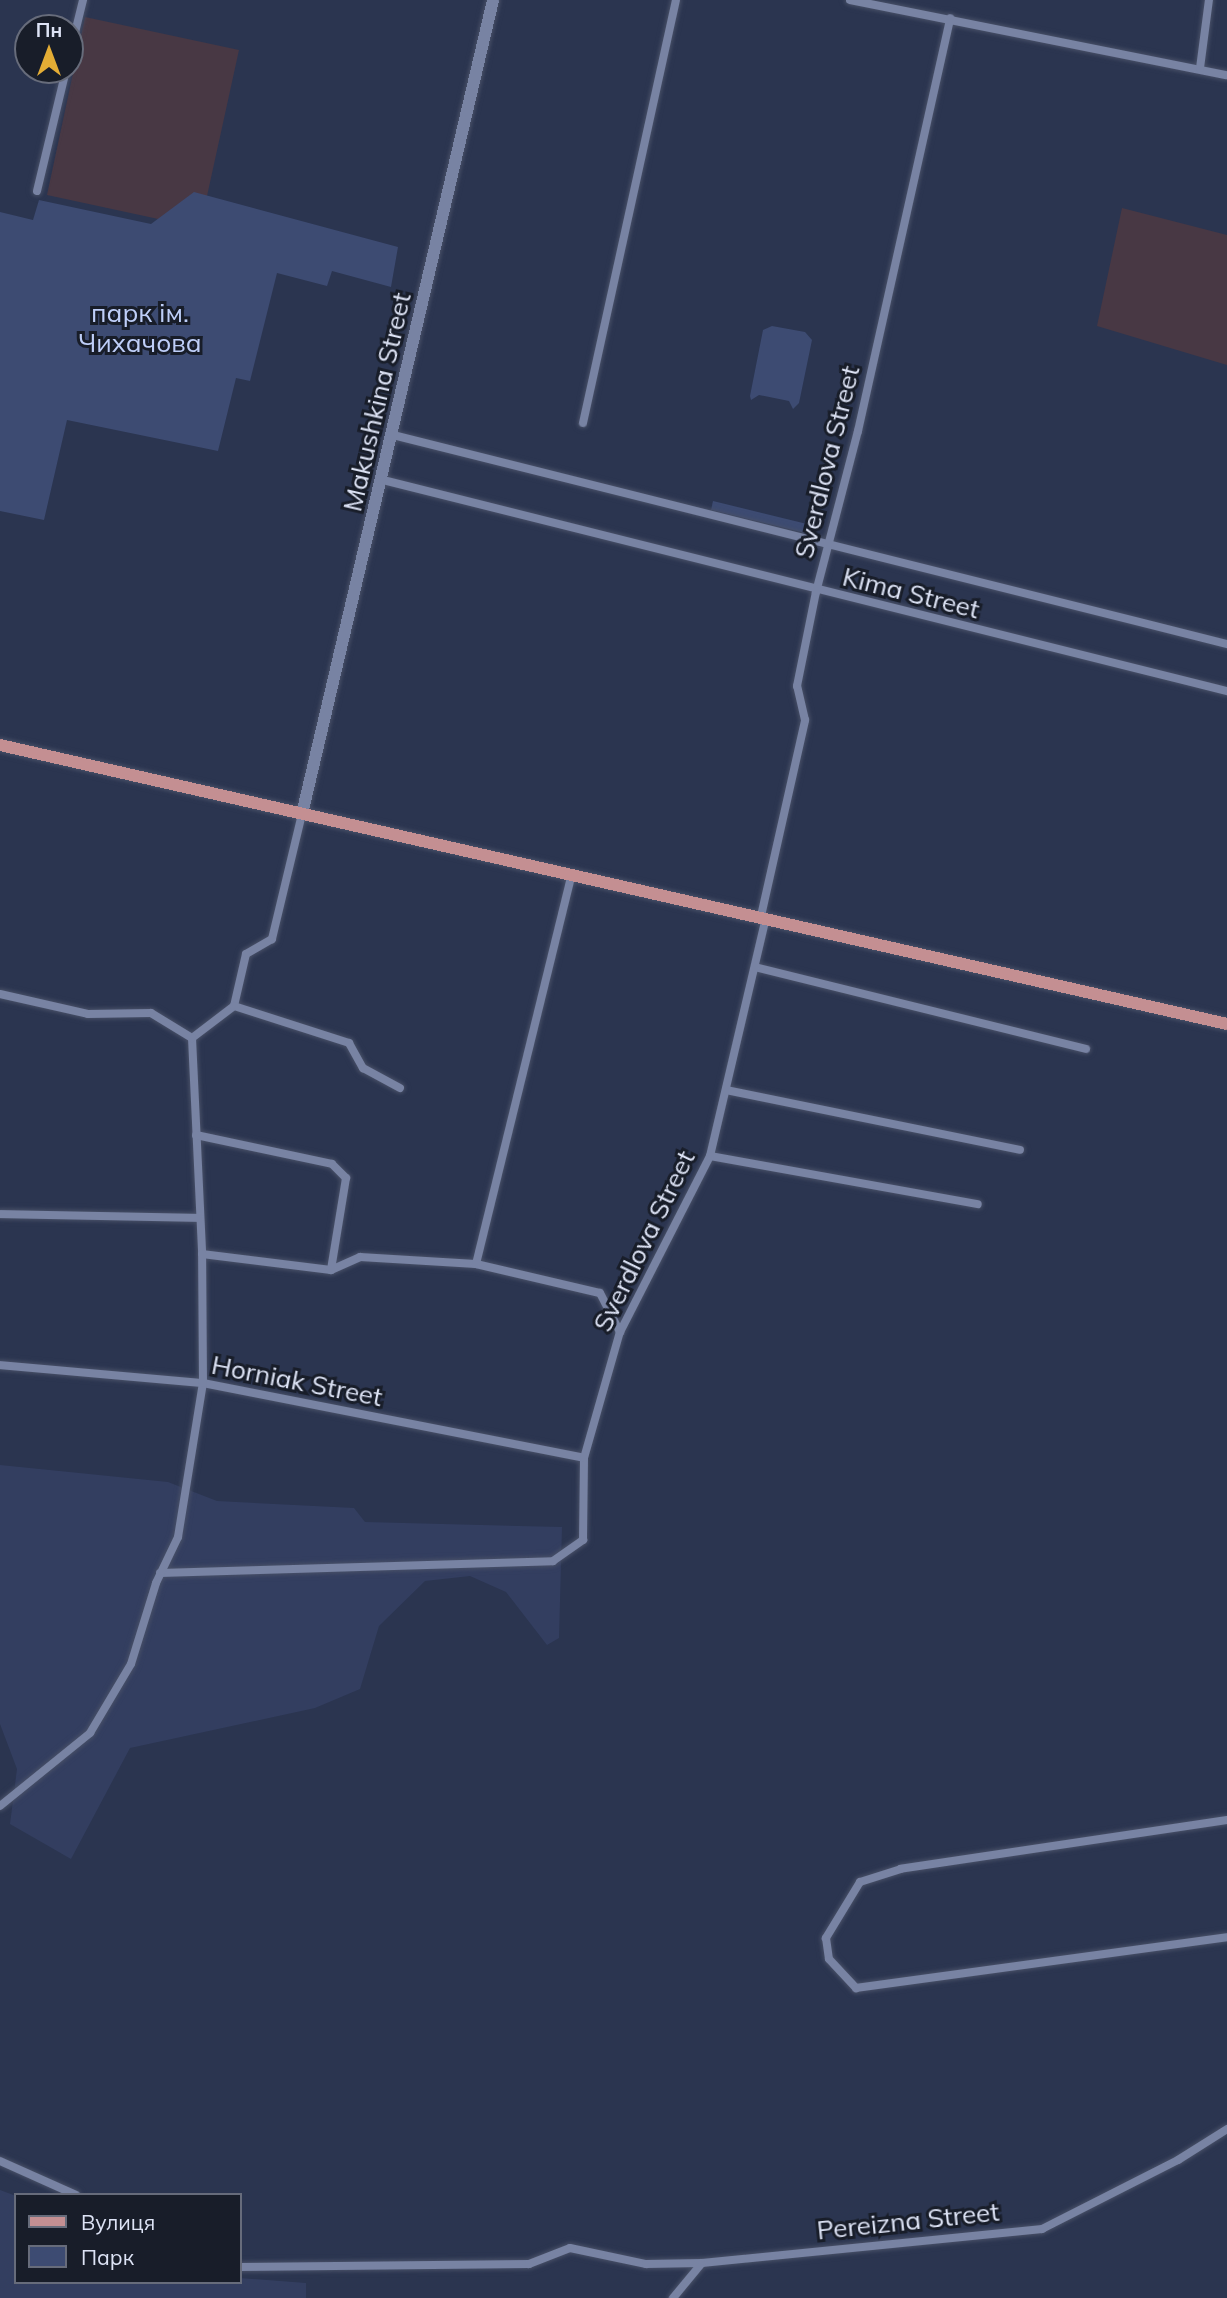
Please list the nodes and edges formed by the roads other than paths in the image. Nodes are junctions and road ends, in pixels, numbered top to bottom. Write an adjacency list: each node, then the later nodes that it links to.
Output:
1 (493, 0): 11 (street, Makushkina Street)
2 (676, 0): 10 (street)
3 (850, 0): 5 (street)
4 (1209, 0): 6 (street)
5 (950, 18): 6 (street); 13 (street, Sverdlova Street)
6 (1200, 68): 7 (street)
7 (1227, 75)
8 (63, 84): 9 (street)
9 (37, 191)
10 (583, 423)
11 (393, 435): 12 (street, Makushkina Street); 13 (street, Kima Street)
12 (383, 480): 14 (street, Kima Street); 18 (street, Makushkina Street)
13 (826, 546): 14 (street, Sverdlova Street); 15 (street, Kima Street)
14 (816, 592): 16 (street, Kima Street); 20 (street, Sverdlova Street)
15 (1227, 644)
16 (1227, 691)
17 (0, 745): 18 (main road)
18 (302, 814): 19 (main road); 23 (street)
19 (572, 874): 20 (main road); 36 (street)
20 (763, 917): 21 (street, Sverdlova Street); 24 (main road)
21 (755, 967): 26 (street); 28 (street, Sverdlova Street)
22 (0, 995): 25 (street)
23 (234, 1006): 25 (street); 27 (street)
24 (1227, 1024)
25 (192, 1038): 29 (street)
26 (1086, 1049)
27 (400, 1088)
28 (726, 1090): 30 (street); 31 (street, Sverdlova Street)
29 (196, 1135): 34 (street); 37 (street)
30 (1020, 1150)
31 (710, 1156): 32 (street); 38 (street, Sverdlova Street)
32 (978, 1204)
33 (0, 1214): 34 (street)
34 (200, 1218): 35 (street)
35 (202, 1254): 37 (street); 40 (street)
36 (477, 1264): 37 (street); 38 (street)
37 (331, 1270)
38 (620, 1332): 41 (street, Sverdlova Street)
39 (0, 1365): 40 (street, Horniak Street)
40 (203, 1383): 41 (street, Horniak Street); 42 (street)
41 (584, 1458): 42 (street, Sverdlova Street)
42 (160, 1573): 43 (street)
43 (0, 1806)
44 (1227, 1820): 45 (street)
45 (1227, 1937)
46 (1227, 2129): 49 (street, Pereizna Street)
47 (0, 2161): 48 (street)
48 (72, 2193)
49 (702, 2263): 50 (street, Pereizna Street); 51 (street)
50 (242, 2267)
51 (673, 2298)

